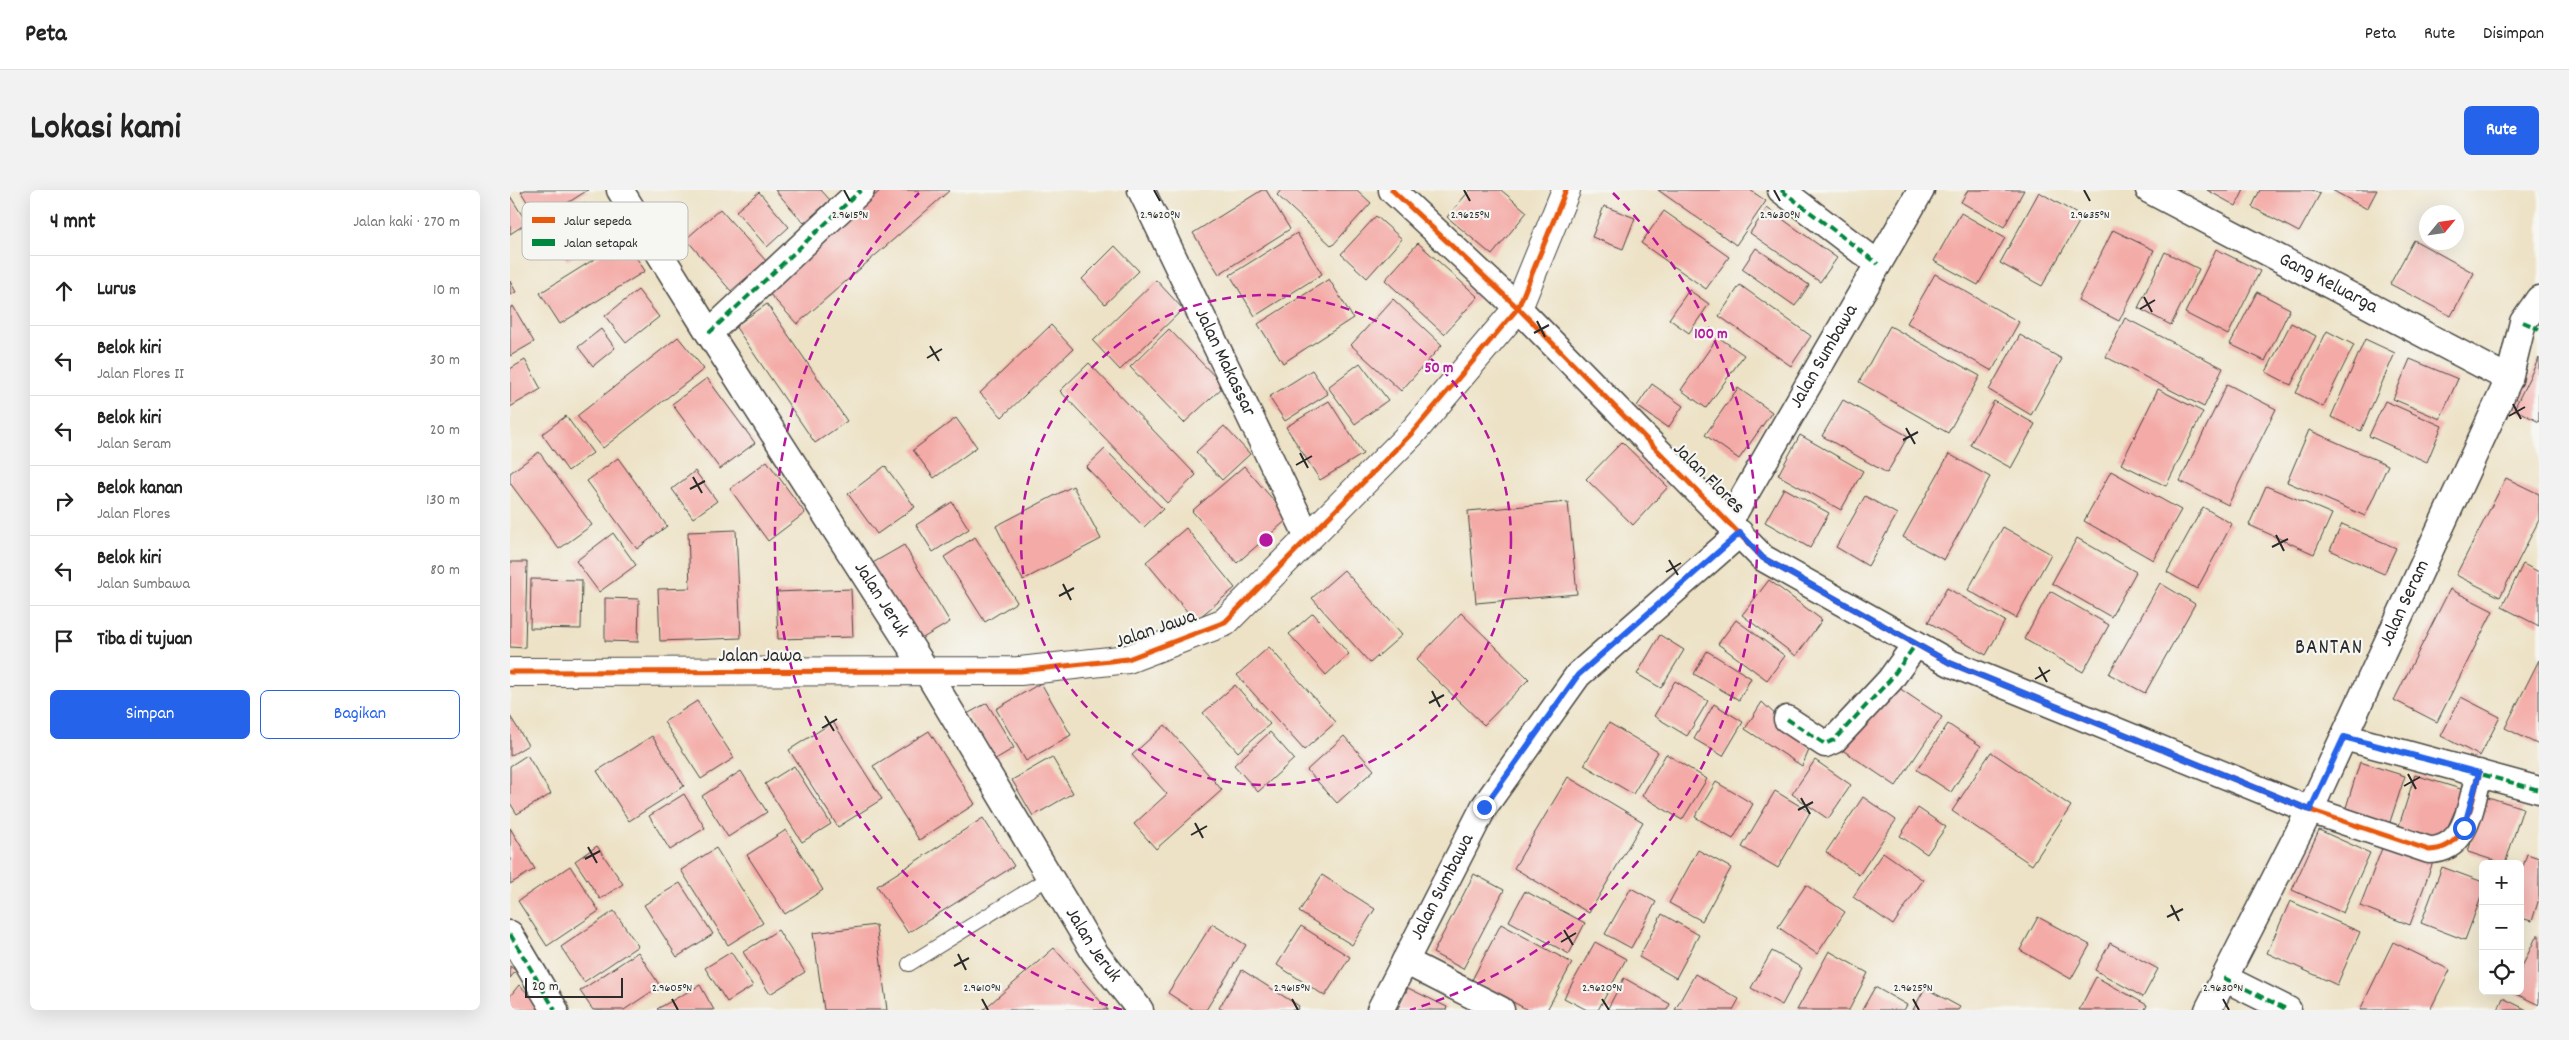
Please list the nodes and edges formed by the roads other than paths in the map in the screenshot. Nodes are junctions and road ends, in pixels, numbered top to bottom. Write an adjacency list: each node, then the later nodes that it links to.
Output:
1 (620, 190): 9 (street, Jalan Jeruk)
2 (860, 190): 15 (street)
3 (1141, 190): 18 (street, Jalan Makassar)
4 (1392, 190): 13 (street, Jalan Flores)
5 (1566, 190): 13 (street, Jalan Jawa)
6 (1782, 190): 11 (street)
7 (1921, 190): 11 (street, Jalan Sumbawa)
8 (2149, 190): 16 (street, Gang Keluarga)
9 (627, 202)
10 (664, 260): 15 (street, Jalan Jeruk)
11 (1878, 264): 17 (street, Jalan Sumbawa)
12 (2539, 299): 14 (street, Jalan Seram)
13 (1518, 308): 17 (street, Jalan Flores); 18 (street, Jalan Jawa)
14 (2531, 326): 16 (street, Jalan Seram)
15 (709, 333): 21 (street, Jalan Jeruk)
16 (2509, 379): 23 (street, Jalan Seram)
17 (1734, 528): 19 (street, Jalan Flores); 29 (street, Jalan Sumbawa)
18 (1308, 537): 21 (street, Jalan Jawa)
19 (1916, 644): 22 (street); 26 (street, Jalan Flores)
20 (510, 672): 21 (street, Jalan Jawa)
21 (927, 672): 27 (street, Jalan Jeruk)
22 (1787, 719)
23 (2344, 737): 24 (street); 26 (street, Jalan Seram)
24 (2479, 773): 25 (street); 26 (street, Jalan Flores)
25 (2539, 790)
26 (2310, 810): 31 (street, Jalan Seram)
27 (1050, 878): 30 (lane); 33 (street, Jalan Jeruk)
28 (510, 934): 32 (street)
29 (1405, 961): 34 (street, Jalan Sumbawa); 35 (street)
30 (909, 964)
31 (2224, 978): 36 (street, Jalan Seram); 37 (street)
32 (555, 1010)
33 (1140, 1010)
34 (1380, 1010)
35 (1501, 1010)
36 (2208, 1010)
37 (2288, 1010)

